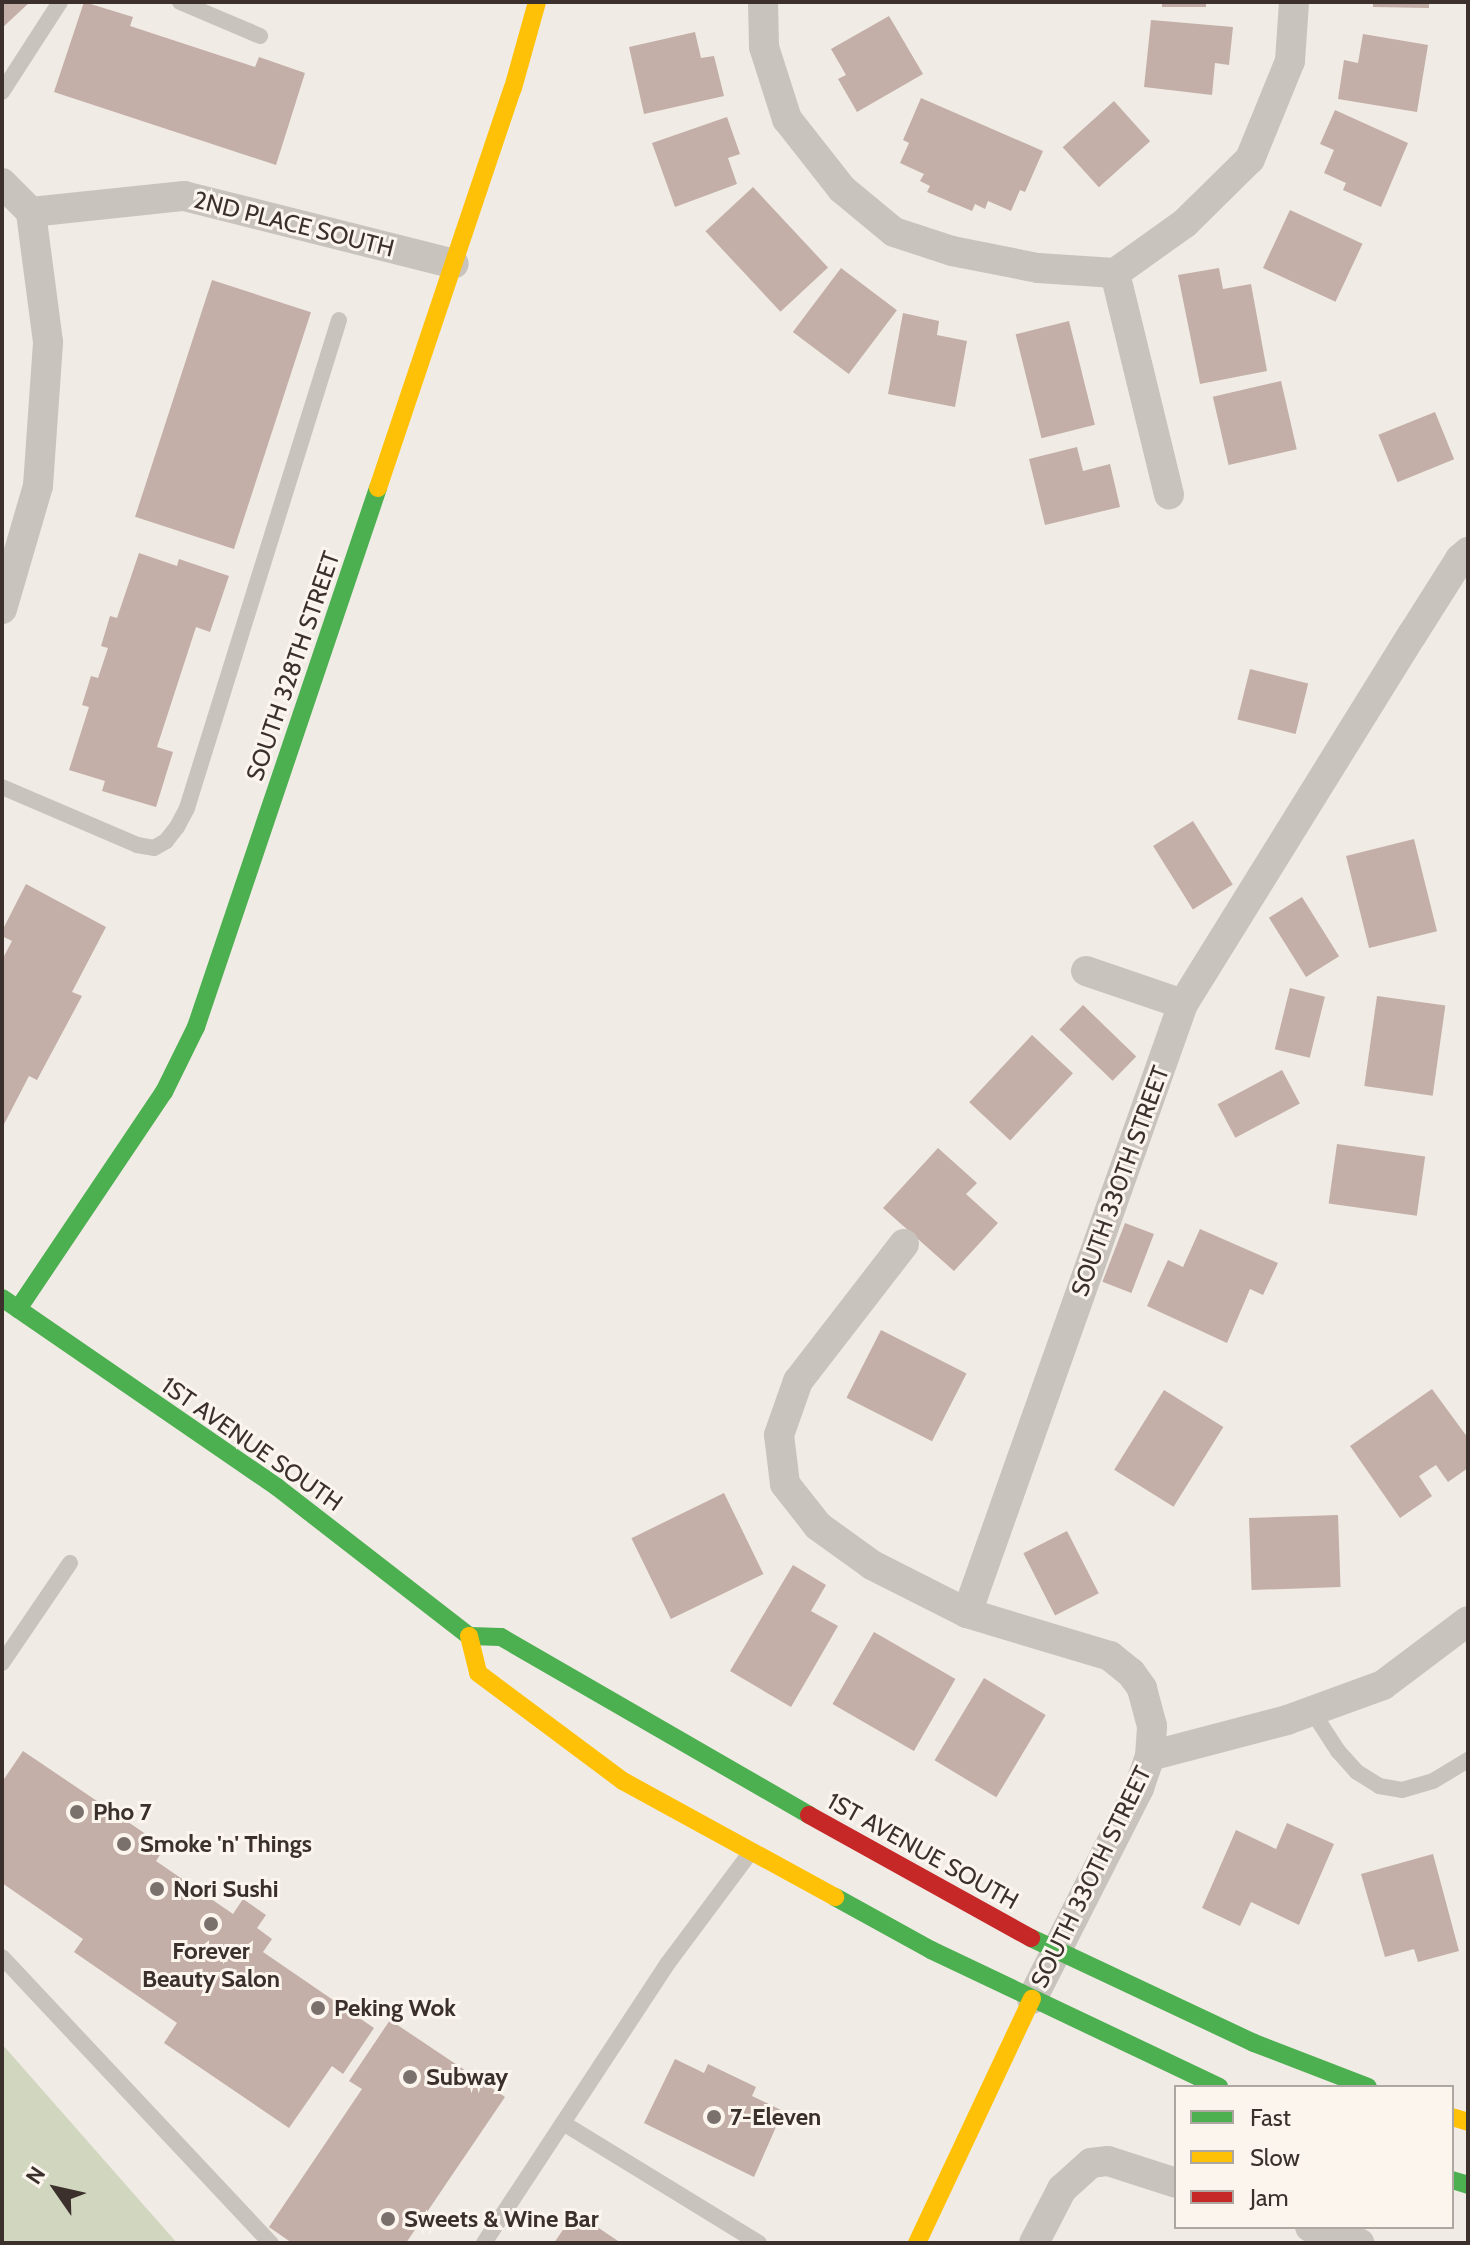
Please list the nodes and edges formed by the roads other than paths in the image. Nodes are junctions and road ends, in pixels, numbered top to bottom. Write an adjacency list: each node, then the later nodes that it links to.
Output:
1 (60, 2): 7 (lane)
2 (180, 2): 6 (lane)
3 (537, 2): 10 (main road, SOUTH 328TH STREET)
4 (763, 2): 11 (street)
5 (1294, 2): 11 (street)
6 (260, 36)
7 (2, 92)
8 (2, 183): 9 (street)
9 (31, 212): 10 (street, 2ND PLACE SOUTH); 15 (street)
10 (454, 264): 20 (main road, SOUTH 328TH STREET)
11 (1115, 273): 13 (street)
12 (339, 320): 16 (lane)
13 (1169, 494)
14 (1468, 552): 18 (street, SOUTH 330TH STREET)
15 (2, 609)
16 (2, 787)
17 (1086, 971): 18 (street)
18 (1183, 1004): 22 (street, SOUTH 330TH STREET)
19 (904, 1244): 22 (street)
20 (10, 1309): 24 (main road, 1ST AVENUE SOUTH)
21 (70, 1563): 25 (lane)
22 (967, 1613): 27 (street, SOUTH 330TH STREET)
23 (1468, 1621): 26 (street, SOUTH 330TH STREET)
24 (469, 1636): 29 (main road); 30 (main road, 1ST AVENUE SOUTH)
25 (2, 1663)
26 (1312, 1711): 27 (street, SOUTH 330TH STREET); 28 (lane)
27 (1150, 1756): 30 (street, SOUTH 330TH STREET)
28 (1468, 1760)
29 (750, 1853): 32 (main road); 35 (lane)
30 (1056, 1951): 32 (street, SOUTH 330TH STREET); 34 (main road, 1ST AVENUE SOUTH)
31 (2, 1957): 38 (lane)
32 (1032, 1999): 33 (main road); 41 (main road)
33 (1215, 2085)
34 (1363, 2085)
35 (563, 2123): 39 (lane); 40 (lane)
36 (1174, 2182): 42 (street)
37 (1316, 2229): 43 (street)
38 (271, 2243)
39 (484, 2243)
40 (759, 2243)
41 (917, 2243)
42 (1034, 2243)
43 (1359, 2243)

